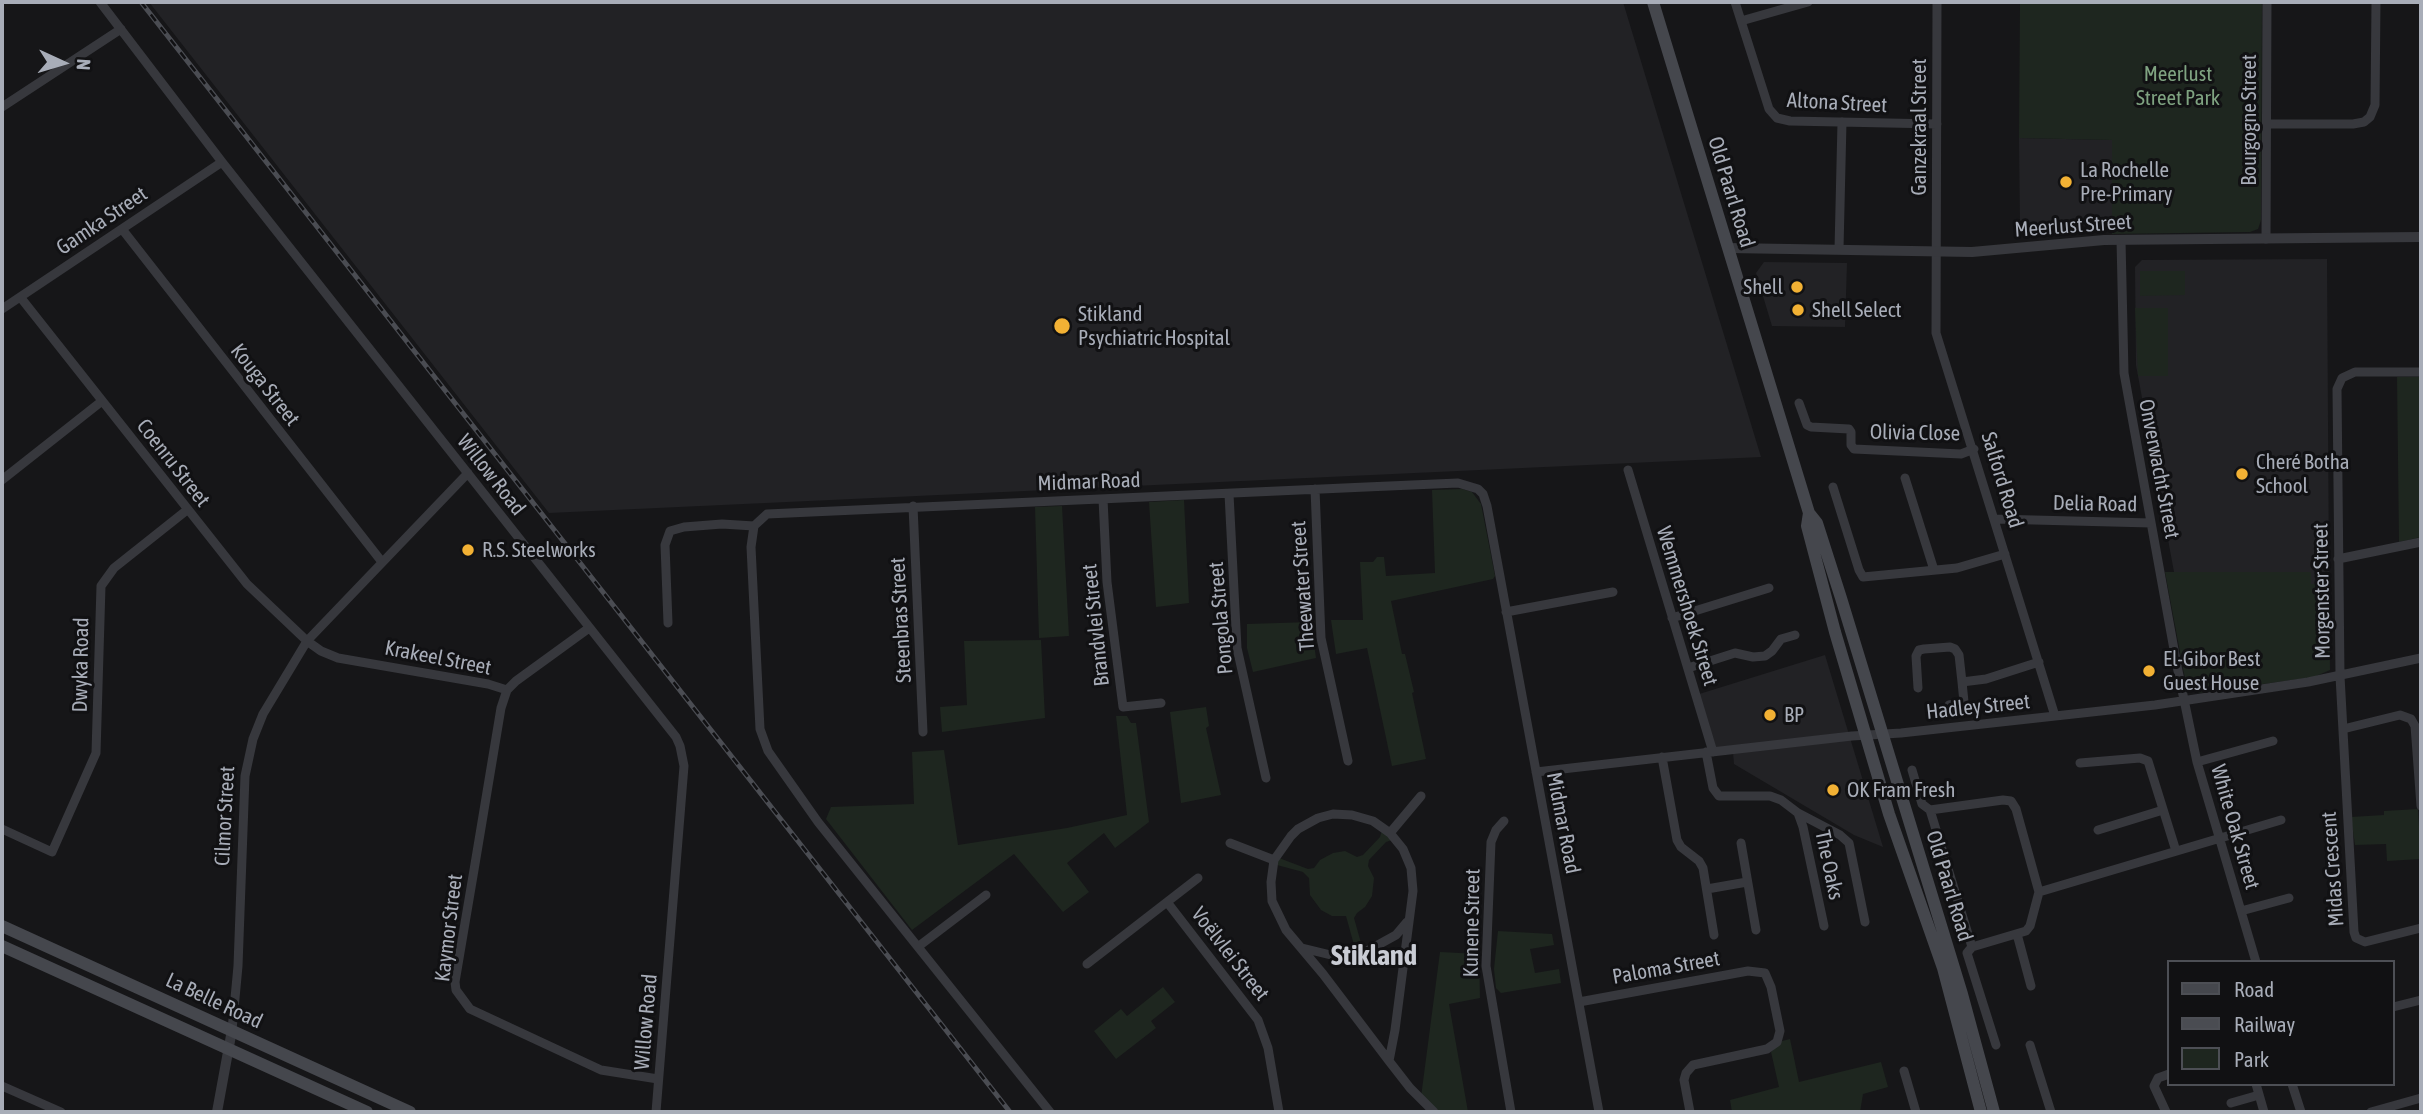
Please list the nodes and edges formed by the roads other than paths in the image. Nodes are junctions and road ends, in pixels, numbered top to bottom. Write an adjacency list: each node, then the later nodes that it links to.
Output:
1 (100, 2): 9 (street, Willow Road)
2 (1653, 2): 19 (main road, Old Paarl Road)
3 (1735, 2): 8 (street, Altona Street)
4 (1808, 2): 8 (street)
5 (1937, 2): 12 (street, Ganzekraal Street)
6 (2267, 2): 13 (street, Bourgogne Street)
7 (2376, 2): 13 (street)
8 (1741, 21): 11 (street, Altona Street)
9 (121, 29): 10 (street); 14 (street, Willow Road)
10 (2, 107)
11 (1842, 122): 12 (street, Altona Street); 20 (street)
12 (1937, 124): 21 (street, Ganzekraal Street)
13 (2267, 124): 17 (street, Bourgogne Street)
14 (222, 162): 15 (street, Gamka Street); 29 (street, Willow Road)
15 (122, 229): 22 (street, Gamka Street); 45 (street, Kouga Street)
16 (2421, 237): 17 (street, Meerlust Street)
17 (2266, 239): 18 (street, Meerlust Street)
18 (2121, 240): 21 (street, Meerlust Street); 40 (street, Onverwacht Street)
19 (1728, 248): 20 (street, Meerlust Street); 38 (main road, Old Paarl Road)
20 (1839, 249): 21 (street, Meerlust Street)
21 (1936, 251): 27 (street, Salford Road)
22 (20, 298): 23 (street, Gamka Street); 25 (street, Coenru Street)
23 (2, 309)
24 (2421, 372): 44 (street, Morgenster Street)
25 (102, 401): 31 (street); 37 (street, Coenru Street)
26 (1799, 403): 27 (street, Olivia Close)
27 (1974, 449): 39 (street, Salford Road)
28 (1628, 470): 50 (street, Wemmershoek Street)
29 (468, 474): 45 (street, Cilmor Street); 52 (street, Willow Road)
30 (1905, 478): 46 (street)
31 (2, 480)
32 (1833, 487): 46 (street)
33 (1315, 489): 34 (street, Midmar Road); 49 (street, Midmar Road); 73 (street, Theewater Street)
34 (1229, 494): 35 (street, Midmar Road); 78 (street, Pongola Street)
35 (1103, 499): 36 (street, Midmar Road); 63 (street, Brandvlei Street)
36 (913, 506): 41 (street, Midmar Road); 67 (street, Steenbras Street)
37 (187, 510): 54 (street, Coenru Street); 86 (street, Dwyka Road)
38 (1809, 513): 68 (main road, Old Paarl Road); 69 (main road, Old Paarl Road)
39 (1995, 519): 40 (street, Delia Road); 43 (street, Salford Road)
40 (2151, 523): 62 (street, Onverwacht Street)
41 (754, 526): 51 (street); 111 (street)
42 (2421, 542): 44 (street)
43 (2005, 554): 46 (street); 56 (street, Salford Road)
44 (2338, 559): 58 (street, Morgenster Street)
45 (382, 562): 54 (street, Cilmor Street)
46 (1934, 570)
47 (1769, 588): 50 (street)
48 (1613, 592): 49 (street)
49 (1506, 612): 77 (street, Midmar Road)
50 (1672, 618): 57 (street, Wemmershoek Street)
51 (668, 623)
52 (589, 628): 61 (street, Krakeel Street); 127 (street, Willow Road)
53 (1795, 635): 57 (street)
54 (307, 641): 61 (street, Krakeel Street); 120 (street, Cilmor Street)
55 (2421, 657): 58 (street, Hadley Street)
56 (2039, 662): 59 (street); 65 (street, Salford Road)
57 (1688, 668): 71 (street, Wemmershoek Street)
58 (2340, 676): 62 (street, Hadley Street); 66 (street, Midas Crescent)
59 (1962, 682): 60 (street); 64 (street)
60 (1919, 688)
61 (507, 690): 127 (street, Kaymor Street)
62 (2184, 702): 65 (street, Hadley Street); 74 (street, White Oak Street)
63 (1161, 703)
64 (1948, 705)
65 (2055, 716): 68 (street, Hadley Street)
66 (2343, 729): 80 (street); 106 (street, Midas Crescent)
67 (923, 732)
68 (1881, 734): 69 (street, Hadley Street); 147 (main road, Old Paarl Road)
69 (1866, 735): 71 (street, Hadley Street); 146 (main road, Old Paarl Road)
70 (2273, 741): 74 (street)
71 (1709, 752): 72 (street, Hadley Street); 83 (street, The Oaks)
72 (1662, 757): 77 (street, Hadley Street); 96 (street)
73 (1348, 761)
74 (2197, 762): 89 (street, White Oak Street)
75 (2080, 764): 82 (street)
76 (1912, 770): 81 (street)
77 (1536, 772): 118 (street, Midmar Road)
78 (1266, 778)
79 (1421, 796): 88 (street)
80 (2421, 806)
81 (1930, 810): 97 (street); 112 (street)
82 (2163, 810): 87 (street); 92 (street)
83 (1798, 813): 103 (street, The Oaks); 105 (street, The Oaks)
84 (2281, 820): 89 (street)
85 (1504, 821): 142 (street, Kunene Street)
86 (2, 829)
87 (2098, 830)
88 (1390, 833): 93 (street); 102 (street)
89 (2220, 838): 92 (street); 101 (street, White Oak Street)
90 (1230, 843): 93 (street)
91 (1741, 843): 95 (street)
92 (2176, 851): 97 (street)
93 (1274, 860): 113 (street)
94 (1198, 878): 100 (street, Voëlvlei Street)
95 (1747, 882): 96 (street); 107 (street)
96 (1707, 889): 109 (street)
97 (2039, 892): 108 (street)
98 (986, 895): 111 (street)
99 (2289, 898): 101 (street)
100 (1167, 902): 115 (street, Voëlvlei Street); 140 (street, Voëlvlei Street)
101 (2241, 911): 114 (street, White Oak Street)
102 (1407, 922): 113 (street); 124 (street)
103 (1866, 922)
104 (2, 926): 120 (main road, La Belle Road)
105 (1824, 926)
106 (2421, 928)
107 (1756, 930)
108 (2017, 934): 112 (street); 116 (street)
109 (1714, 935)
110 (2, 946): 123 (main road, La Belle Road)
111 (919, 946): 139 (street)
112 (1972, 947): 121 (street)
113 (1301, 948): 124 (street)
114 (2255, 960)
115 (1087, 964)
116 (2031, 986)
117 (2421, 1000): 119 (street)
118 (1578, 1002): 143 (street, Midmar Road); 144 (street, Paloma Street)
119 (2395, 1006)
120 (232, 1030): 123 (street, Cilmor Street); 137 (main road, La Belle Road)
121 (1996, 1045)
122 (2030, 1045): 148 (street)
123 (228, 1049): 135 (street, Cilmor Street); 136 (main road, La Belle Road)
124 (1389, 1061): 141 (street)
125 (1904, 1071): 145 (street)
126 (2168, 1074): 149 (street)
127 (658, 1079): 138 (street, Willow Road)
128 (2, 1086): 134 (street)
129 (2257, 1086): 131 (street)
130 (2293, 1086): 151 (street)
131 (2259, 1095): 133 (street); 150 (street)
132 (2421, 1098): 152 (street)
133 (2231, 1103)
134 (61, 1112)
135 (217, 1112)
136 (367, 1112)
137 (410, 1112)
138 (656, 1112)
139 (1050, 1112)
140 (1279, 1112)
141 (1434, 1112)
142 (1511, 1112)
143 (1599, 1112)
144 (1690, 1112)
145 (1916, 1112)
146 (1981, 1112)
147 (1994, 1112)
148 (2050, 1112)
149 (2166, 1112)
150 (2264, 1112)
151 (2301, 1112)
152 (2371, 1112)

